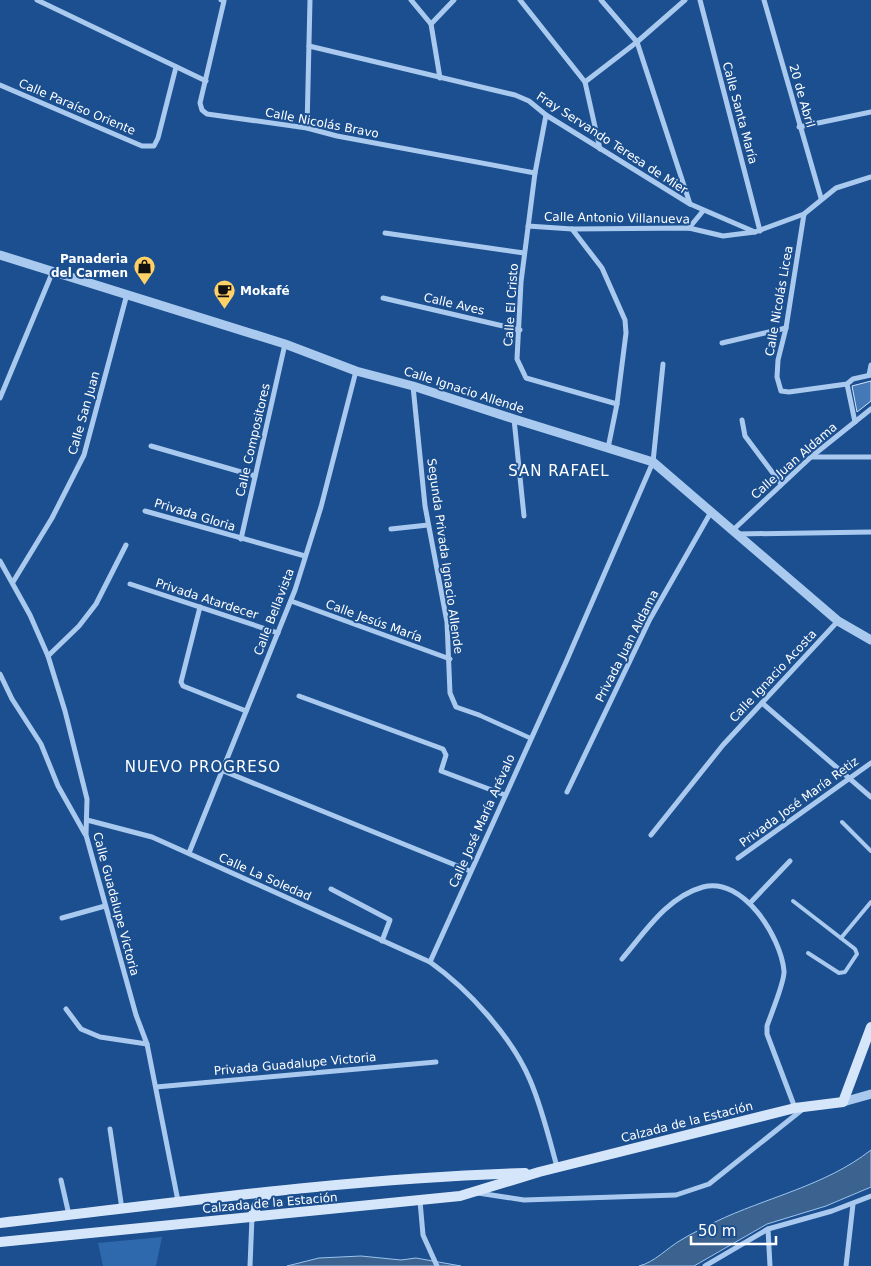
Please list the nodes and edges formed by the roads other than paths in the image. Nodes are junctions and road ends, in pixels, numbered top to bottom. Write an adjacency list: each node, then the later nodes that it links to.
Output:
1 (37, 0): 14 (street)
2 (310, 0): 13 (street)
3 (411, 0): 11 (street)
4 (454, 0): 11 (street)
5 (520, 0): 17 (street)
6 (601, 0): 12 (street)
7 (685, 0): 12 (street)
8 (700, 0): 33 (street, Calle Santa María)
9 (764, 0): 21 (street, 20 de Abril)
10 (222, 1): 16 (street, Calle Nicolás Bravo)
11 (431, 24): 15 (street)
12 (637, 42): 17 (street); 27 (street)
13 (309, 46): 15 (street, Fray Servando Teresa de Mier); 22 (street)
14 (176, 67): 16 (street); 18 (street, Calle Paraíso Oriente)
15 (440, 78): 20 (street, Fray Servando Teresa de Mier)
16 (206, 81): 22 (street, Calle Nicolás Bravo)
17 (585, 82): 23 (street)
18 (0, 84)
19 (871, 112): 21 (street)
20 (546, 115): 23 (street, Fray Servando Teresa de Mier); 24 (street, Calle El Cristo)
21 (799, 127): 26 (street, 20 de Abril)
22 (307, 128): 24 (street, Calle Nicolás Bravo)
23 (600, 149): 27 (street, Fray Servando Teresa de Mier)
24 (535, 173): 30 (street, Calle El Cristo)
25 (871, 177): 26 (street, Calle Antonio Villanueva)
26 (821, 198): 29 (street, Calle Antonio Villanueva)
27 (690, 204): 28 (street, Fray Servando Teresa de Mier)
28 (703, 211): 31 (street); 33 (street, Fray Servando Teresa de Mier)
29 (804, 214): 33 (street, Calle Antonio Villanueva); 40 (street, Calle Nicolás Licea)
30 (528, 226): 32 (street, Calle Antonio Villanueva); 35 (street, Calle El Cristo)
31 (689, 228): 32 (street, Calle Antonio Villanueva); 33 (street, Calle Antonio Villanueva)
32 (572, 229): 52 (street)
33 (758, 231)
34 (385, 233): 35 (street)
35 (524, 253): 41 (street, Calle El Cristo)
36 (0, 255): 37 (street, Calle Ignacio Allende)
37 (54, 271): 38 (street, Calle Ignacio Allende); 50 (street)
38 (127, 294): 43 (street, Calle Ignacio Allende); 75 (street, Calle San Juan)
39 (383, 298): 41 (street, Calle Aves)
40 (786, 328): 42 (street); 48 (street, Calle Nicolás Licea)
41 (520, 330): 52 (street, Calle El Cristo)
42 (722, 343)
43 (285, 344): 46 (street, Calle Ignacio Allende); 62 (street, Calle Compositores)
44 (663, 364): 61 (street, Calle José María Arévalo)
45 (871, 365): 47 (street)
46 (356, 371): 49 (street, Calle Ignacio Allende); 73 (street, Calle Bellavista)
47 (870, 375): 48 (street)
48 (847, 384): 56 (street)
49 (413, 386): 54 (street, Calle Ignacio Allende); 67 (street, Segunda Privada Ignacio Allende)
50 (2, 389): 51 (street)
51 (0, 398)
52 (617, 404): 58 (street)
53 (871, 409): 56 (street, Calle Juan Aldama)
54 (514, 420): 58 (street, Calle Ignacio Allende); 66 (street)
55 (742, 420): 63 (street)
56 (855, 422): 59 (street, Calle Juan Aldama)
57 (151, 446): 62 (street)
58 (608, 448): 61 (street, Calle Ignacio Allende)
59 (811, 457): 60 (street); 63 (street, Calle Juan Aldama)
60 (871, 457)
61 (653, 462): 65 (street, Calle Ignacio Allende); 89 (street, Calle José María Arévalo)
62 (255, 476): 71 (street, Calle Compositores)
63 (781, 484): 69 (street, Calle Juan Aldama)
64 (145, 510): 71 (street, Privada Gloria)
65 (711, 512): 69 (street, Calle Ignacio Allende); 93 (street, Privada Juan Aldama)
66 (524, 516)
67 (428, 525): 68 (street); 83 (street, Segunda Privada Ignacio Allende)
68 (391, 529)
69 (734, 532): 70 (street); 79 (street, Calle Ignacio Allende)
70 (871, 532)
71 (240, 540): 73 (street, Privada Gloria)
72 (126, 545): 82 (street)
73 (305, 556): 77 (street, Calle Bellavista)
74 (0, 561): 75 (street, Calle Guadalupe Victoria)
75 (13, 582): 82 (street, Calle Guadalupe Victoria)
76 (130, 584): 78 (street, Privada Atardecer)
77 (291, 601): 80 (street, Calle Bellavista); 83 (street, Calle Jesús María)
78 (200, 607): 80 (street, Privada Atardecer); 87 (street)
79 (838, 621): 81 (street, Calle Ignacio Allende); 86 (street, Calle Ignacio Acosta)
80 (278, 633): 87 (street, Calle Bellavista)
81 (871, 640)
82 (48, 656): 96 (street, Calle Guadalupe Victoria)
83 (450, 659): 88 (street, Segunda Privada Ignacio Allende)
84 (0, 674): 98 (street)
85 (298, 696): 94 (street)
86 (762, 703): 92 (street); 99 (street, Calle Ignacio Acosta)
87 (246, 711): 91 (street, Calle Bellavista)
88 (480, 715): 89 (street, Segunda Privada Ignacio Allende)
89 (530, 738): 94 (street, Calle José María Arévalo)
90 (871, 763): 92 (street, Privada José María Retiz)
91 (221, 770): 101 (street, Calle Bellavista); 104 (street)
92 (849, 778): 95 (street); 102 (street, Privada José María Retiz)
93 (567, 792)
94 (505, 795): 104 (street, Calle José María Arévalo)
95 (871, 797)
96 (87, 820): 98 (street, Calle Guadalupe Victoria); 101 (street, Calle La Soledad)
97 (842, 822): 100 (lane)
98 (86, 835): 109 (street, Calle Guadalupe Victoria)
99 (651, 835)
100 (871, 851)
101 (189, 853): 112 (street, Calle La Soledad)
102 (738, 858)
103 (790, 861): 108 (street)
104 (470, 871): 115 (street, Calle José María Arévalo)
105 (331, 889): 112 (street)
106 (792, 901): 111 (lane)
107 (871, 902): 111 (lane)
108 (750, 903): 114 (street); 123 (street)
109 (105, 906): 110 (street); 118 (street, Calle Guadalupe Victoria)
110 (62, 918)
111 (841, 938): 113 (lane)
112 (382, 941): 115 (street, Calle La Soledad)
113 (808, 953)
114 (622, 959)
115 (430, 962): 125 (street)
116 (66, 1009): 118 (street)
117 (871, 1028): 122 (main road)
118 (147, 1044): 120 (street, Calle Guadalupe Victoria)
119 (436, 1062): 120 (street, Privada Guadalupe Victoria)
120 (156, 1087): 134 (street, Calle Guadalupe Victoria)
121 (871, 1094): 122 (street)
122 (843, 1102): 123 (main road, Calzada de la Estación)
123 (800, 1108): 125 (main road, Calzada de la Estación); 130 (street)
124 (110, 1129): 136 (street)
125 (557, 1168): 126 (main road, Calzada de la Estación)
126 (539, 1172): 127 (main road, Calzada de la Estación); 130 (main road, Calzada de la Estación)
127 (459, 1175): 129 (main road, Calzada de la Estación); 131 (main road)
128 (61, 1180): 137 (street)
129 (270, 1192): 134 (main road, Calzada de la Estación); 138 (main road)
130 (473, 1192): 131 (main road, Calzada de la Estación)
131 (460, 1196): 133 (main road, Calzada de la Estación)
132 (871, 1196): 135 (street)
133 (420, 1201): 138 (main road, Calzada de la Estación); 143 (street)
134 (179, 1203): 136 (main road, Calzada de la Estación)
135 (853, 1204): 140 (street); 146 (street)
136 (122, 1210): 137 (main road, Calzada de la Estación)
137 (69, 1216): 139 (main road, Calzada de la Estación)
138 (252, 1217): 141 (main road, Calzada de la Estación); 142 (street)
139 (0, 1224)
140 (768, 1230): 144 (street); 145 (street)
141 (0, 1242)
142 (251, 1264)
143 (437, 1266)
144 (704, 1266)
145 (770, 1266)
146 (846, 1266)

